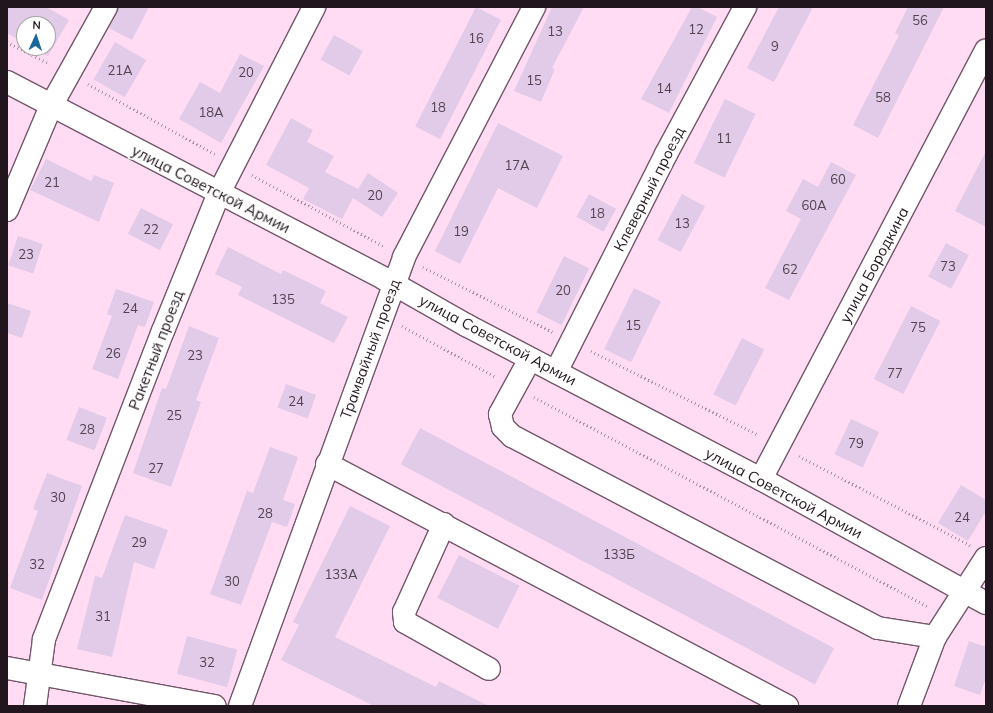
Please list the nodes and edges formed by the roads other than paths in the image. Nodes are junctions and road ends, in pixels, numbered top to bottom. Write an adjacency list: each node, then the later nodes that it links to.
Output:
1 (106, 7): 7 (street)
2 (314, 7): 8 (street, Ракетный проезд)
3 (534, 7): 10 (street, Трамвайный проезд)
4 (745, 7): 12 (street, Клеверный проезд)
5 (986, 51): 14 (street, улица Бородкина)
6 (7, 82): 7 (street, улица Советской Армии)
7 (51, 106): 8 (street, улица Советской Армии); 9 (street)
8 (218, 193): 10 (street, улица Советской Армии); 22 (street, Ракетный проезд)
9 (7, 210)
10 (394, 284): 11 (street, улица Советской Армии); 13 (street, Трамвайный проезд)
11 (530, 359): 12 (street, улица Советской Армии); 19 (street)
12 (556, 372): 14 (street, улица Советской Армии)
13 (328, 464): 15 (street); 25 (street, Трамвайный проезд)
14 (761, 479): 17 (street, улица Советской Армии)
15 (444, 524): 21 (street); 26 (street)
16 (979, 552): 17 (street)
17 (965, 591): 18 (street, улица Советской Армии); 19 (street)
18 (986, 603)
19 (935, 637): 27 (street)
20 (7, 668): 22 (street)
21 (489, 669)
22 (41, 675): 23 (street, Ракетный проезд); 24 (street)
23 (35, 706)
24 (215, 706)
25 (240, 706)
26 (787, 706)
27 (909, 706)

